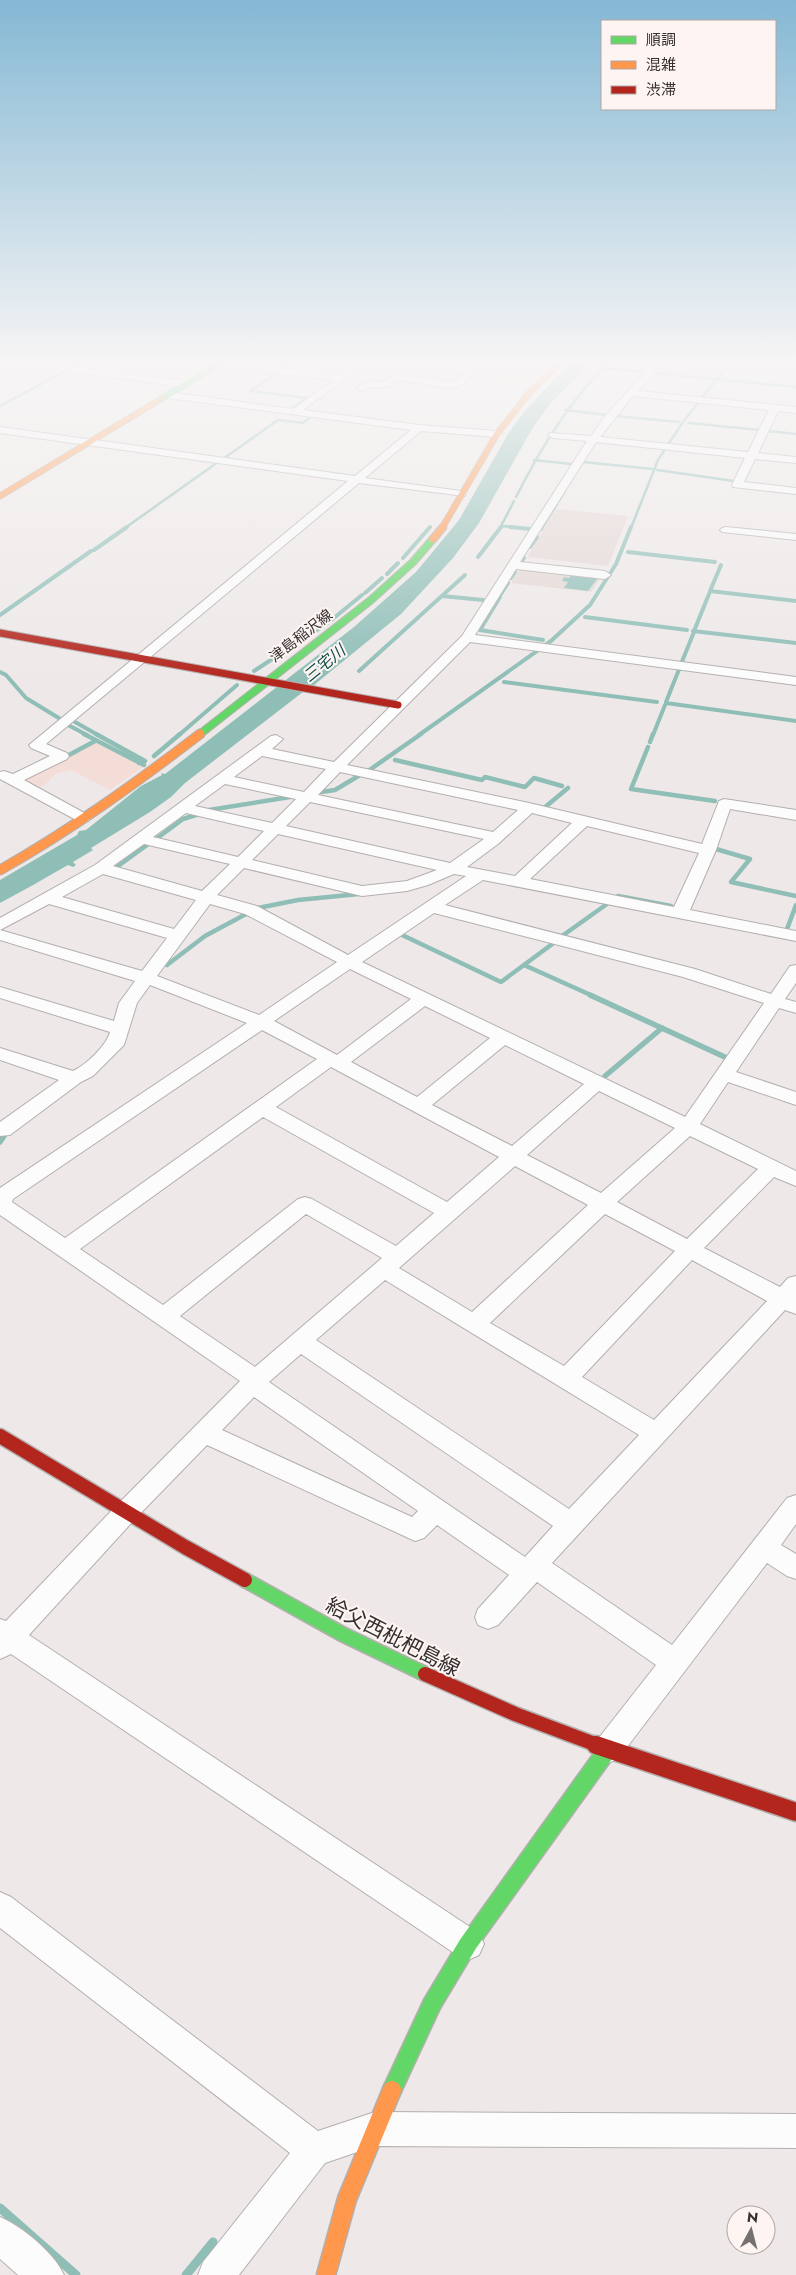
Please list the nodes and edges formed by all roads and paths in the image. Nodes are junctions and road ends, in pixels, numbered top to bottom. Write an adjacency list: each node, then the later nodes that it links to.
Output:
1 (43, 470): 10 (main road)
2 (285, 470): 7 (street)
3 (368, 470): 7 (street)
4 (475, 470): 9 (main road, 津島稲沢線)
5 (574, 470): 13 (street)
6 (745, 470): 8 (street)
7 (356, 480): 9 (street); 17 (street)
8 (796, 491)
9 (461, 494): 19 (main road, 津島稲沢線)
10 (0, 496)
11 (726, 530): 12 (street)
12 (796, 537)
13 (513, 565): 14 (street); 16 (street)
14 (605, 575)
15 (0, 633): 17 (main road)
16 (467, 638): 18 (street); 20 (street)
17 (141, 658): 19 (main road); 24 (street)
18 (796, 680)
19 (270, 682): 20 (main road); 30 (main road, 津島稲沢線)
20 (398, 705): 23 (street)
21 (276, 738): 22 (street)
22 (260, 751): 23 (street); 25 (street)
23 (339, 767): 26 (street); 28 (street)
24 (6, 776): 30 (street)
25 (223, 779): 26 (street); 27 (street)
26 (307, 798): 32 (street); 33 (street)
27 (184, 808): 32 (street); 34 (street)
28 (529, 808): 31 (street); 33 (street)
29 (796, 815): 35 (street)
30 (83, 818): 39 (main road, 津島稲沢線)
31 (583, 821): 35 (street); 41 (street)
32 (275, 829): 36 (street); 38 (street)
33 (496, 837): 38 (street)
34 (143, 839): 36 (street); 37 (street)
35 (708, 850): 45 (street)
36 (240, 864): 38 (street); 42 (street)
37 (101, 868): 42 (street); 43 (street)
38 (453, 869): 40 (street)
39 (0, 870)
40 (480, 874): 41 (street); 44 (street)
41 (518, 882): 45 (street)
42 (206, 897): 48 (street); 50 (street)
43 (47, 898): 46 (street); 48 (street)
44 (432, 907): 50 (street); 55 (street)
45 (680, 913): 49 (street)
46 (0, 925)
47 (0, 935): 52 (street)
48 (177, 935): 52 (street)
49 (796, 936)
50 (349, 962): 54 (street); 57 (street)
51 (796, 970): 55 (street)
52 (147, 978): 57 (street); 58 (street)
53 (0, 992): 58 (street)
54 (424, 998): 59 (street); 61 (street)
55 (775, 1001): 56 (street); 62 (street)
56 (796, 1008)
57 (261, 1022): 61 (street); 74 (street)
58 (120, 1028): 63 (street)
59 (503, 1037): 64 (street); 66 (street)
60 (0, 1054): 63 (street)
61 (334, 1061): 66 (street); 67 (street)
62 (726, 1075): 65 (street); 68 (street)
63 (74, 1078): 69 (street)
64 (597, 1083): 68 (street); 70 (street)
65 (796, 1099)
66 (418, 1106): 70 (street)
67 (262, 1108): 75 (street); 76 (street)
68 (688, 1127): 71 (street); 73 (street)
69 (0, 1129)
70 (512, 1156): 73 (street); 75 (street)
71 (772, 1167): 72 (street); 77 (street)
72 (796, 1179)
73 (602, 1204): 77 (street); 81 (street)
74 (1, 1205): 76 (street)
75 (449, 1212): 78 (street)
76 (65, 1248): 80 (street)
77 (689, 1250): 79 (street); 83 (street)
78 (390, 1263): 80 (street); 81 (street); 82 (street)
79 (792, 1297): 86 (street)
80 (163, 1316): 84 (street)
81 (474, 1324): 83 (street)
82 (300, 1341): 84 (street); 91 (street)
83 (566, 1379): 86 (street)
84 (254, 1381): 85 (street); 89 (street)
85 (204, 1432): 89 (street); 90 (street)
86 (657, 1434): 91 (street)
87 (0, 1436): 90 (main road, 給父西枇杷島線)
88 (796, 1504): 92 (street)
89 (436, 1510): 94 (street)
90 (126, 1512): 96 (street); 98 (main road, 給父西枇杷島線)
91 (571, 1524): 94 (street)
92 (763, 1547): 93 (street); 97 (street)
93 (796, 1568)
94 (531, 1570): 95 (street); 97 (street)
95 (488, 1617)
96 (3, 1639): 101 (street)
97 (675, 1662): 98 (street)
98 (608, 1749): 99 (main road, 給父西枇杷島線); 101 (main road)
99 (796, 1812)
100 (0, 1908): 104 (street)
101 (468, 1944): 102 (main road)
102 (375, 2130): 103 (street); 104 (street); 108 (main road)
103 (796, 2131)
104 (314, 2150): 107 (street)
105 (0, 2235): 106 (street)
106 (46, 2275)
107 (216, 2275)
108 (326, 2275)

